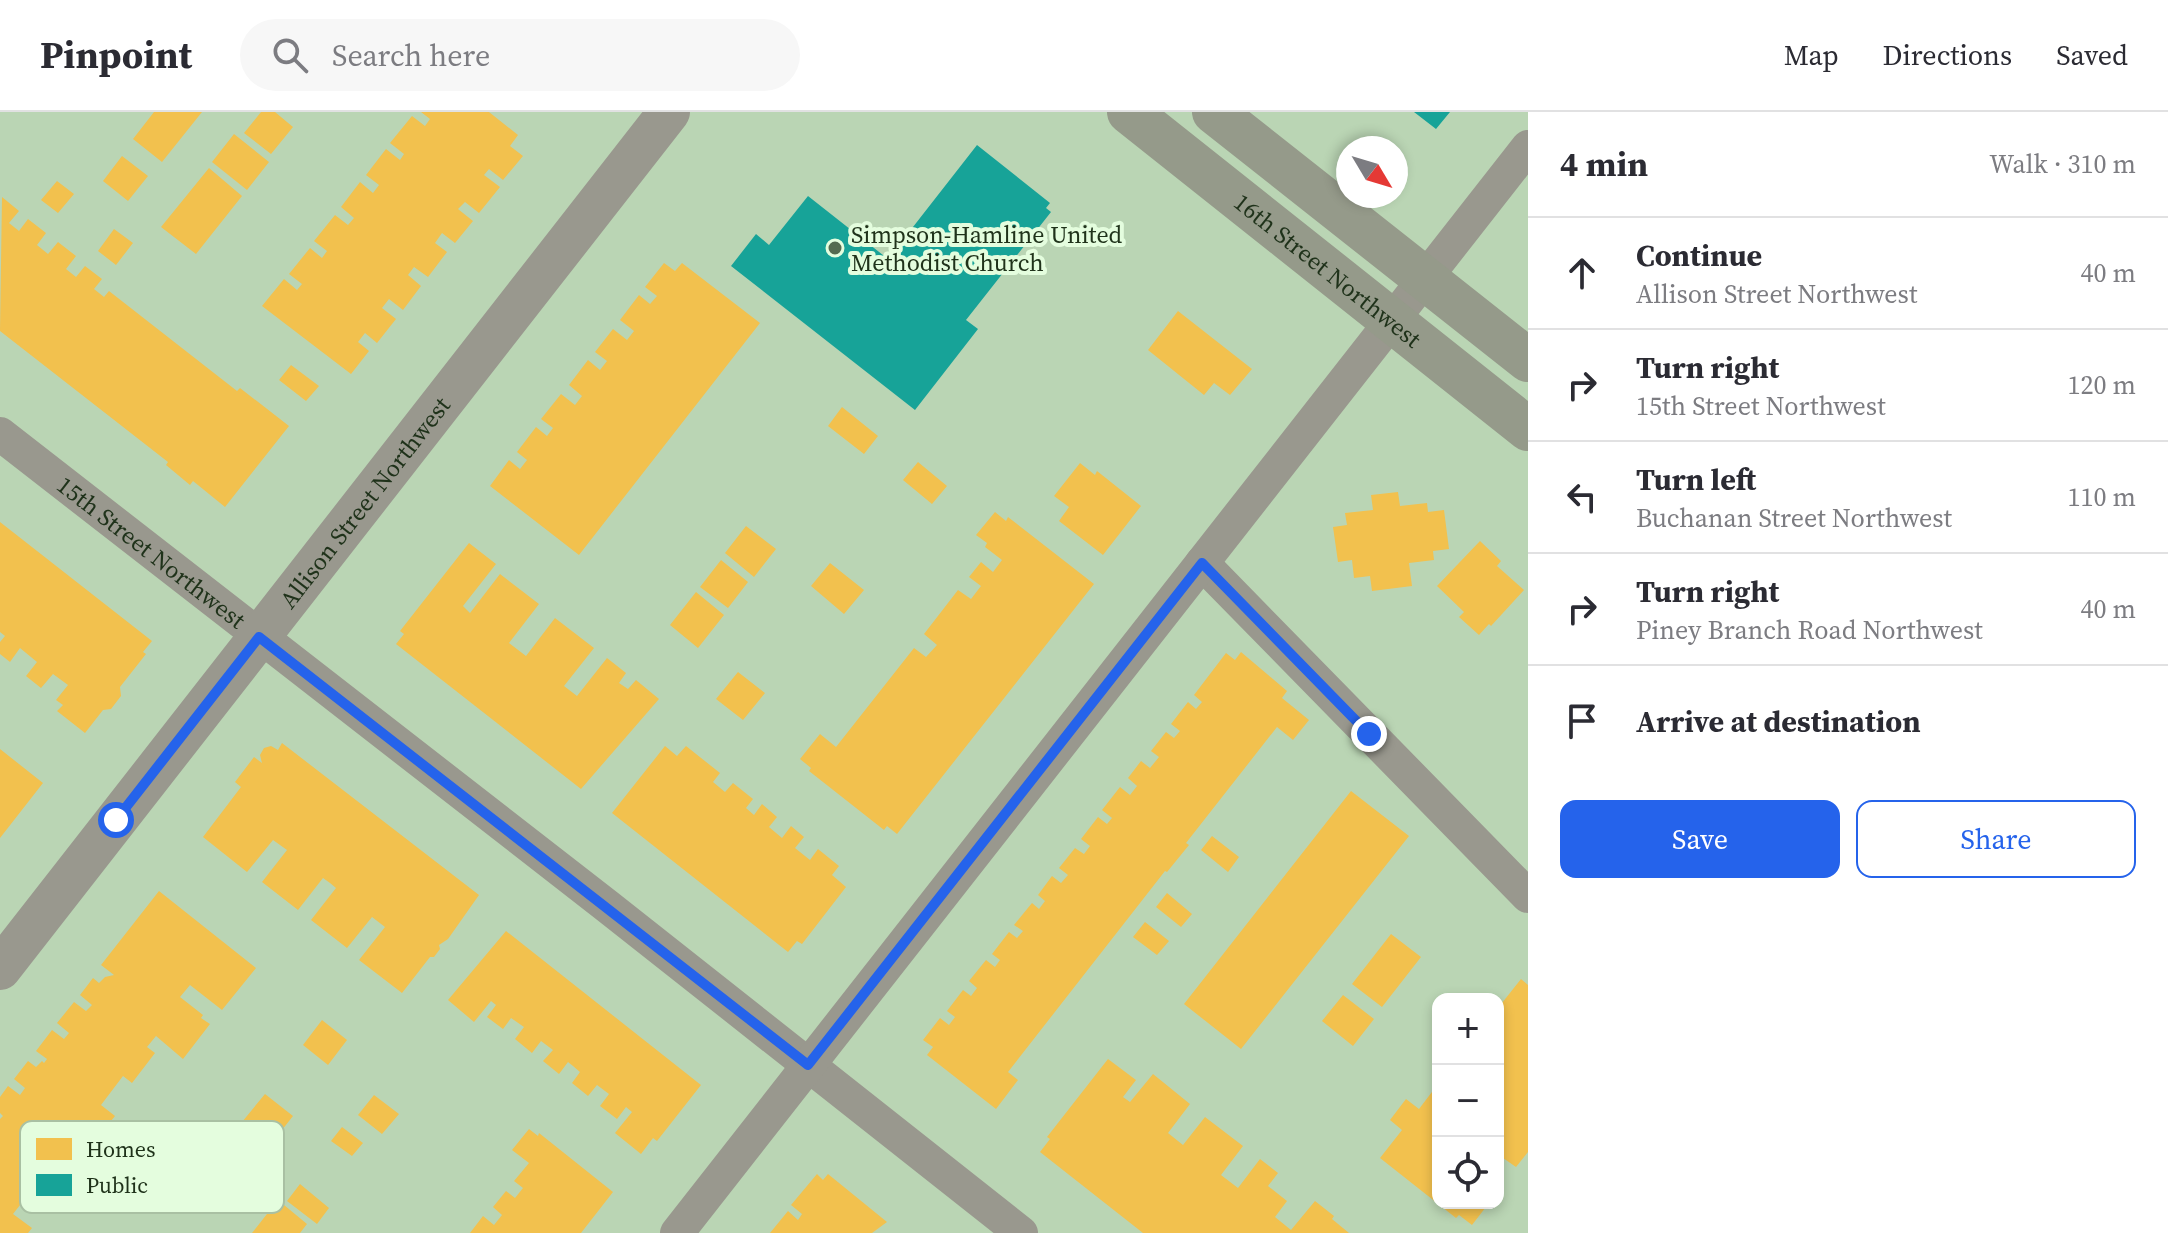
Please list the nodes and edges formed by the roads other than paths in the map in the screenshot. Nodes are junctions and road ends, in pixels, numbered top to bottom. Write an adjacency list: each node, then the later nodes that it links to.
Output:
1 (669, 112): 11 (street, Allison Street Northwest)
2 (1129, 112): 6 (main road, 16th Street Northwest)
3 (1214, 112): 5 (main road)
4 (1528, 147): 5 (street)
5 (1425, 278): 6 (street); 7 (main road)
6 (1390, 322): 8 (main road, 16th Street Northwest); 10 (street)
7 (1528, 360)
8 (1528, 429)
9 (0, 434): 11 (street, 15th Street Northwest)
10 (1202, 563): 12 (street); 14 (street)
11 (259, 637): 13 (street, Allison Street Northwest); 14 (street, 15th Street Northwest)
12 (1528, 896)
13 (0, 969)
14 (808, 1065): 15 (street); 16 (street, 15th Street Northwest)
15 (677, 1233)
16 (1021, 1233)

